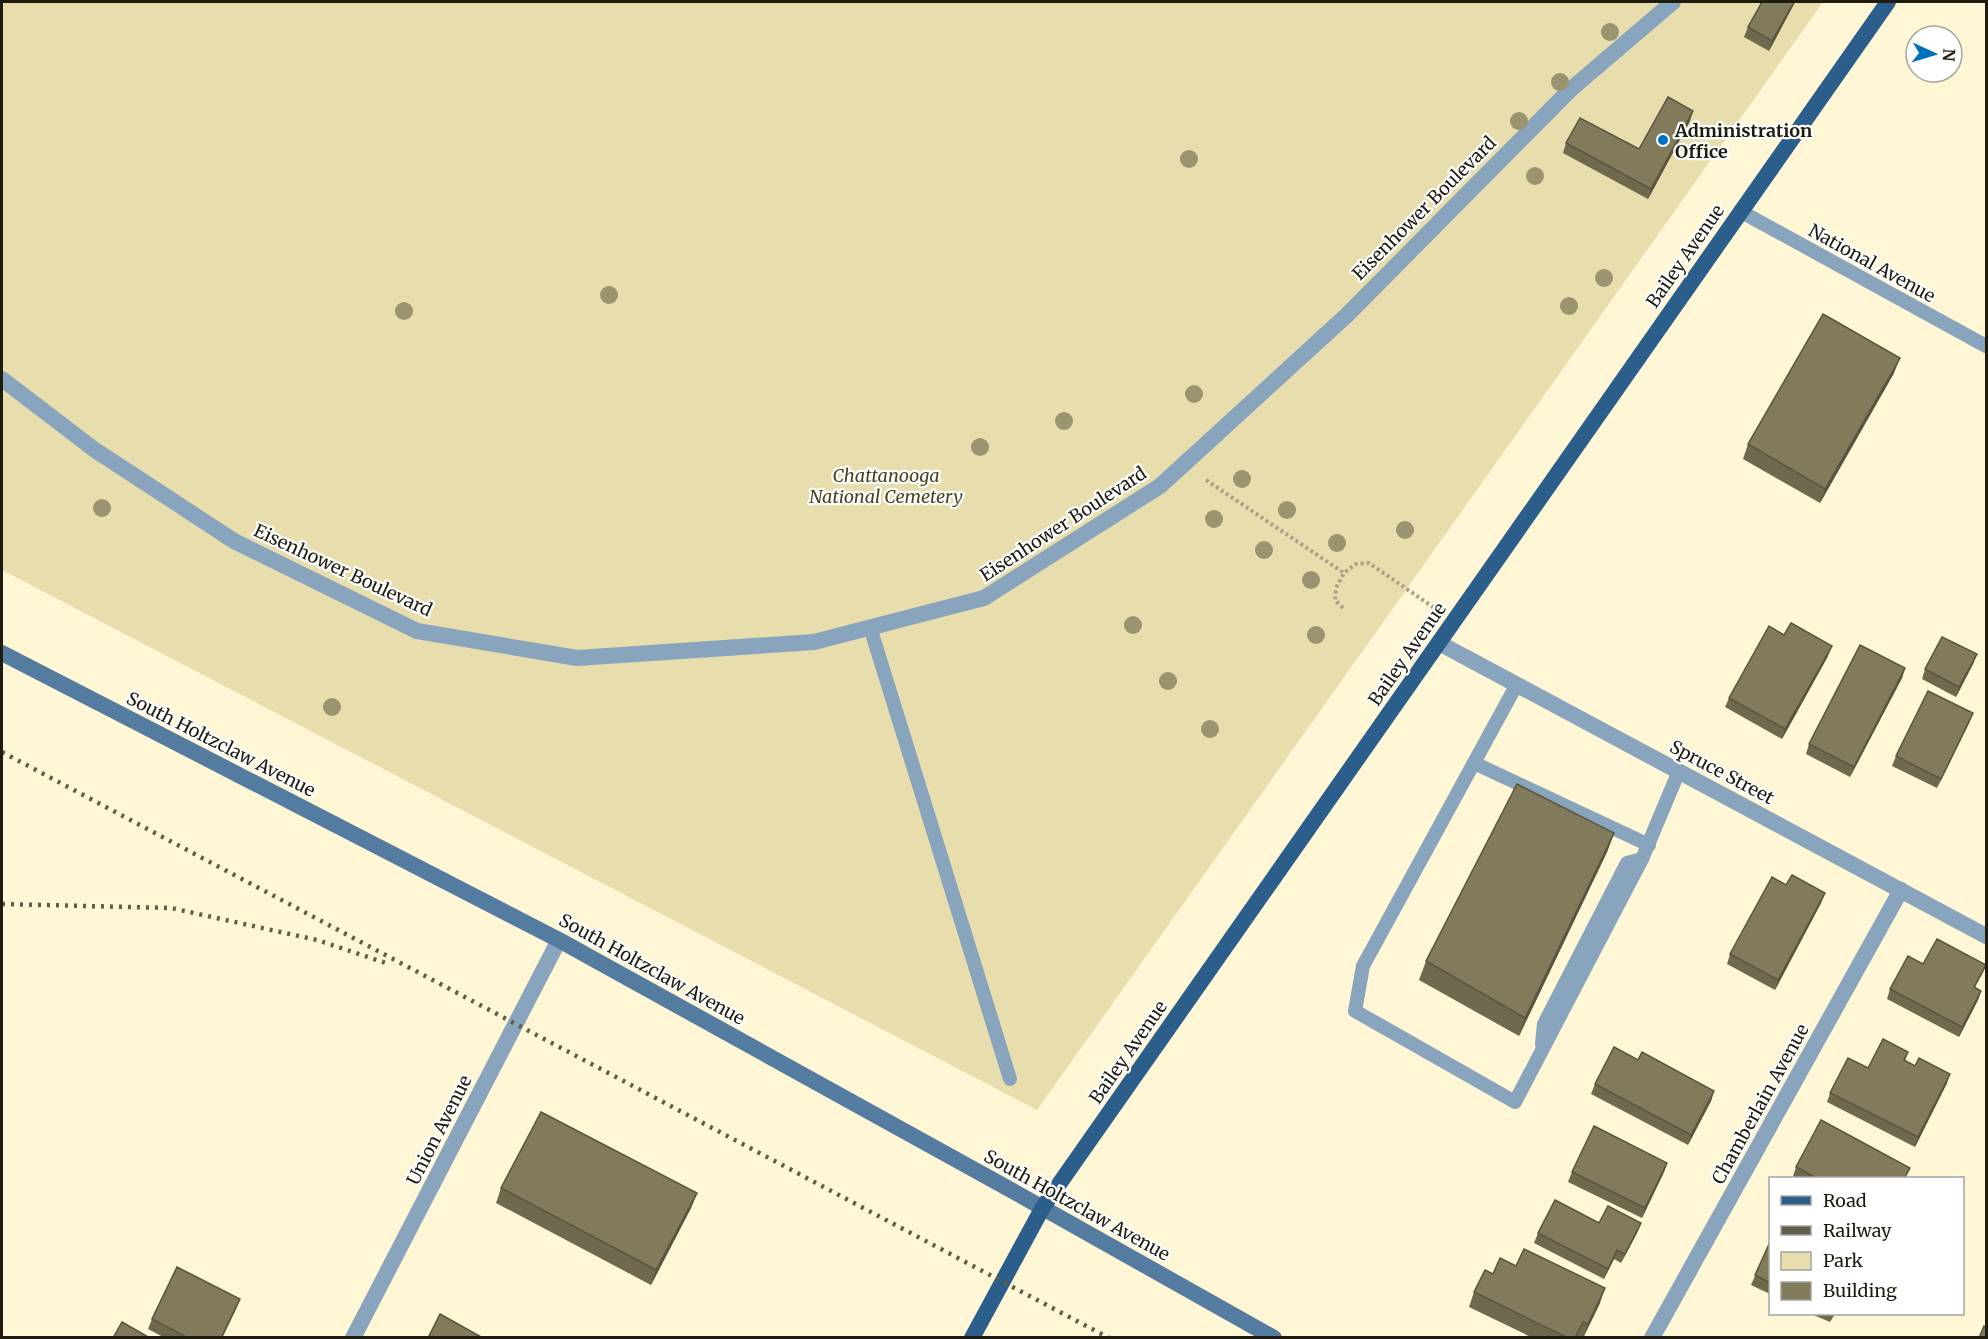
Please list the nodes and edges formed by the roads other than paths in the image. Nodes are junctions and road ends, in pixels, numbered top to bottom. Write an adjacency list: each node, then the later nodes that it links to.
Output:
1 (1673, 2): 6 (street, Eisenhower Boulevard)
2 (1888, 2): 3 (main road, Bailey Avenue)
3 (1740, 211): 4 (lane, National Avenue); 7 (main road, Bailey Avenue)
4 (1986, 346)
5 (2, 379): 6 (street, Eisenhower Boulevard)
6 (870, 627): 16 (lane)
7 (1439, 643): 9 (street, Spruce Street); 17 (main road, Bailey Avenue)
8 (2, 653): 15 (main road, South Holtzclaw Avenue)
9 (1517, 684): 10 (lane); 11 (street, Spruce Street)
10 (1474, 763): 12 (lane); 12 (lane)
11 (1679, 771): 12 (lane); 13 (street, Spruce Street)
12 (1649, 845)
13 (1901, 890): 14 (street, Spruce Street); 21 (street, Chamberlain Avenue)
14 (1986, 936)
15 (559, 940): 17 (main road, South Holtzclaw Avenue); 18 (street, Union Avenue)
16 (1010, 1079)
17 (1043, 1207): 19 (main road, Bailey Avenue); 20 (main road, South Holtzclaw Avenue)
18 (353, 1338)
19 (972, 1338)
20 (1274, 1338)
21 (1652, 1338)

